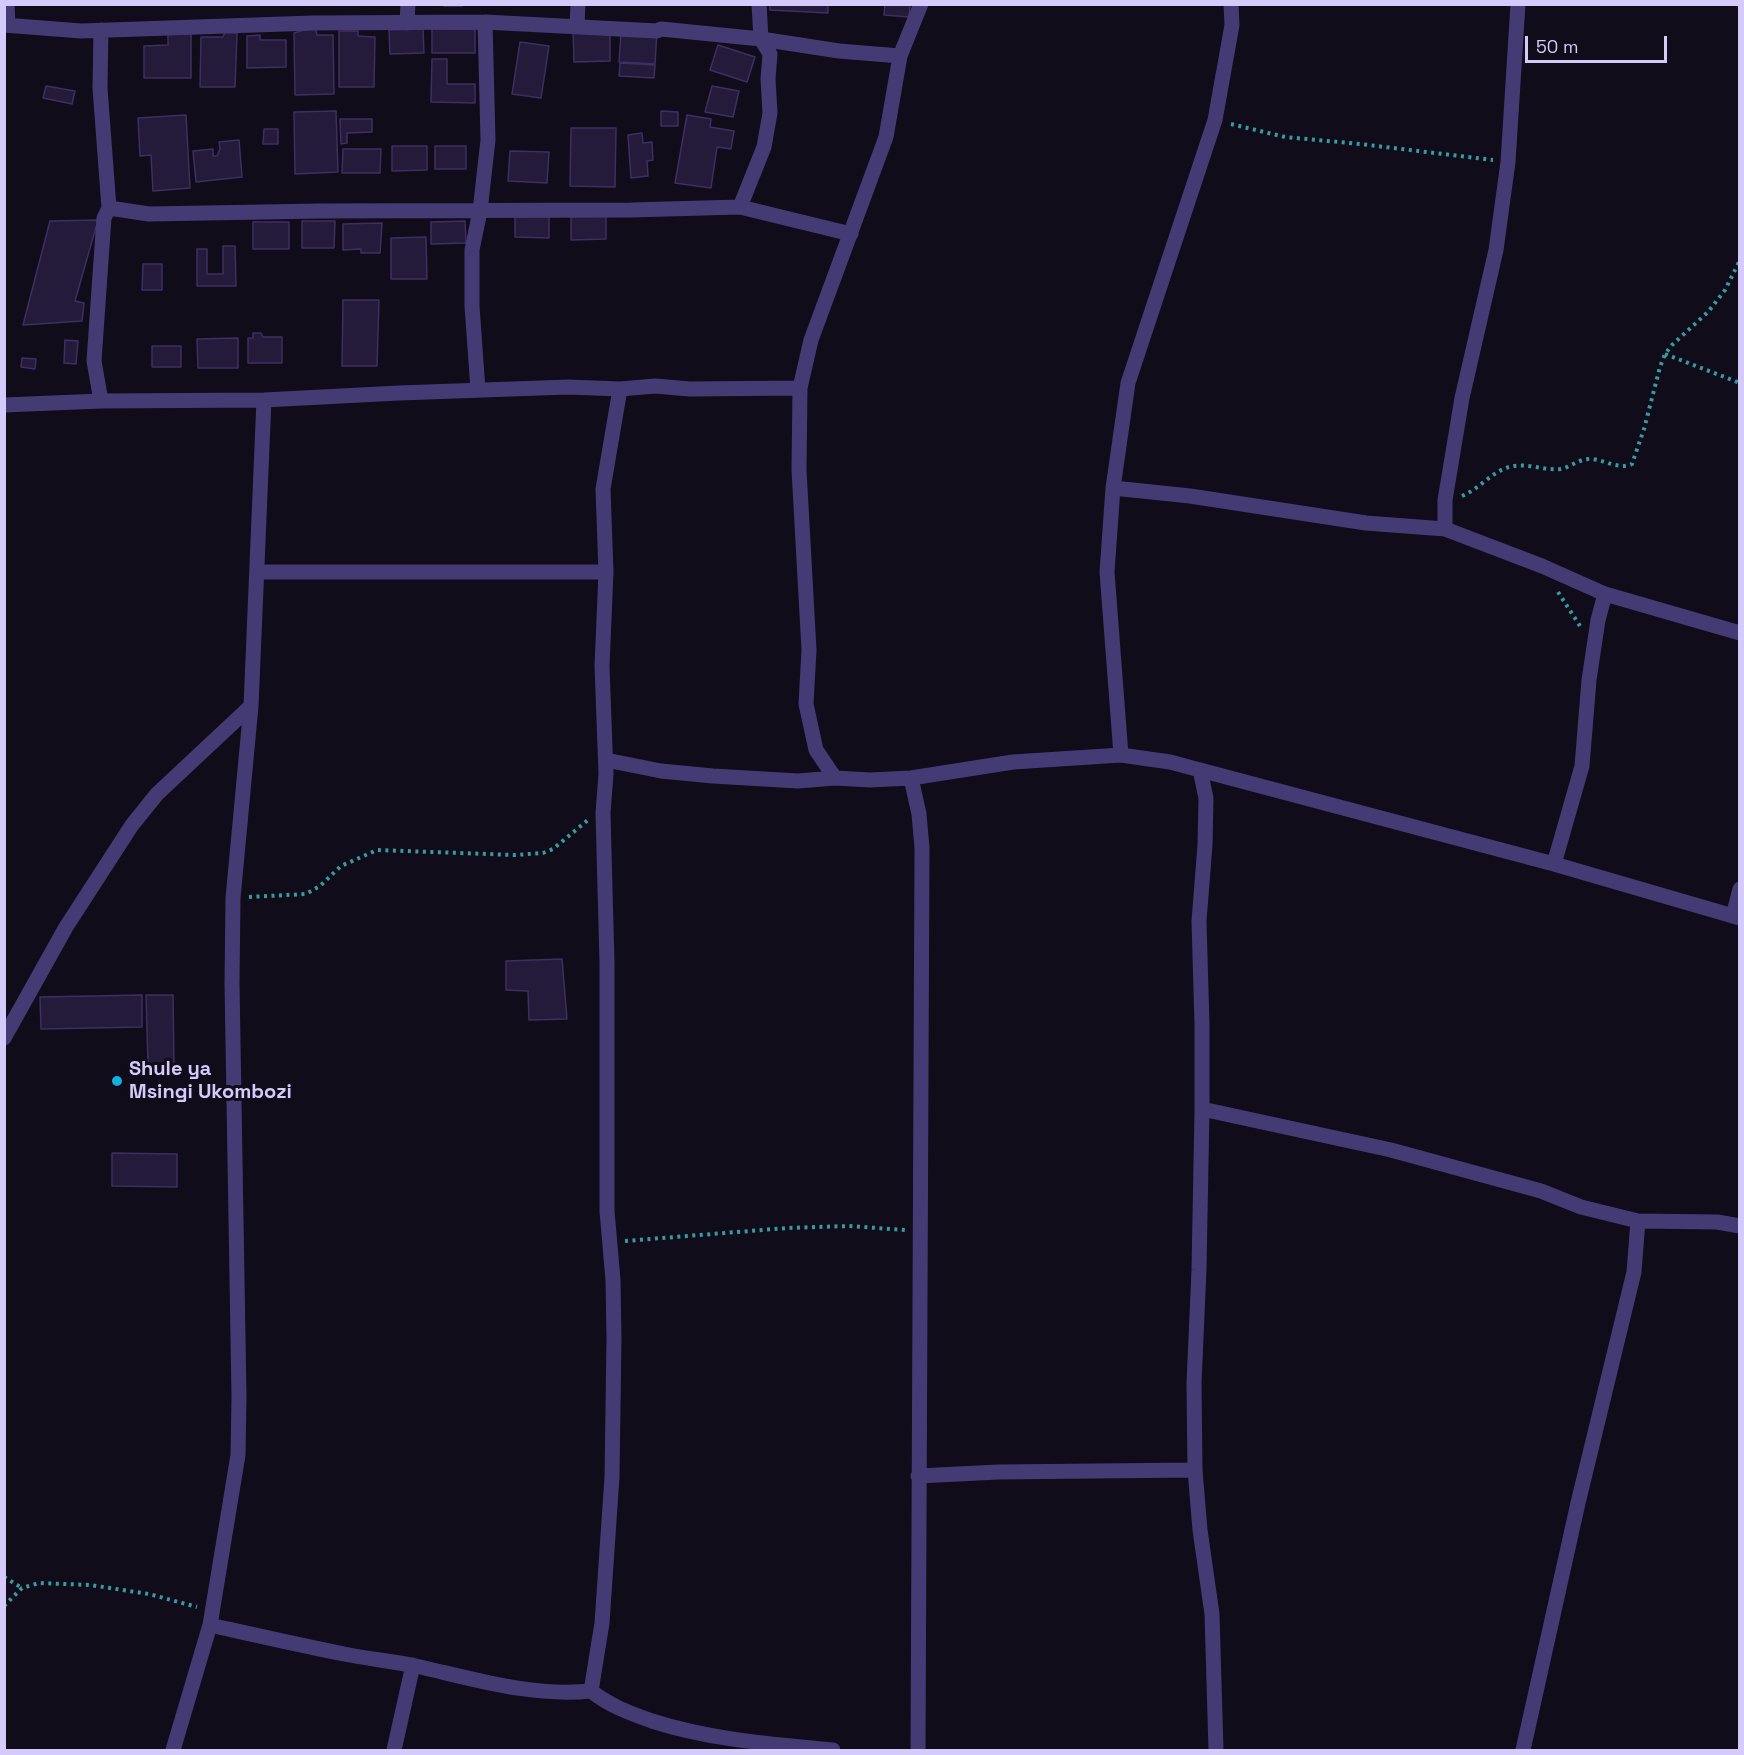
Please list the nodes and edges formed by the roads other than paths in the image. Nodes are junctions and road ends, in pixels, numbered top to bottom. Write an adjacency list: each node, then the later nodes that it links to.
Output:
1 (7, 4): 10 (street)
2 (408, 4): 9 (street)
3 (578, 4): 11 (street)
4 (759, 4): 13 (street)
5 (921, 4): 14 (street)
6 (1231, 4): 25 (street)
7 (1518, 4): 26 (street)
8 (485, 22): 9 (street); 11 (street); 17 (street)
9 (407, 23): 12 (street)
10 (6, 25): 12 (street)
11 (578, 26): 13 (street)
12 (101, 30): 16 (street)
13 (762, 39): 14 (street); 15 (street)
14 (900, 56): 18 (street)
15 (740, 207): 17 (street); 18 (street)
16 (109, 208): 17 (street); 23 (street)
17 (480, 212): 21 (street)
18 (851, 234): 19 (street)
19 (800, 388): 20 (street); 35 (street)
20 (620, 389): 21 (street); 28 (street)
21 (478, 390): 22 (street)
22 (264, 400): 23 (street); 27 (street)
23 (101, 401): 24 (street)
24 (4, 405)
25 (1113, 488): 26 (street); 32 (street)
26 (1445, 529): 29 (street)
27 (258, 572): 28 (street); 31 (street)
28 (606, 572): 33 (street)
29 (1605, 594): 30 (street); 37 (street)
30 (1740, 633)
31 (251, 706): 40 (street); 46 (street)
32 (1121, 755): 34 (street); 36 (street)
33 (606, 760): 35 (street); 48 (street)
34 (1200, 770): 37 (street); 41 (street)
35 (834, 778): 36 (street)
36 (911, 778): 45 (street)
37 (1554, 864): 39 (street)
38 (1740, 889): 39 (street)
39 (1736, 917)
40 (4, 1038)
41 (1202, 1109): 42 (street); 44 (street)
42 (1638, 1221): 43 (street); 54 (street)
43 (1740, 1226)
44 (1195, 1470): 45 (street); 53 (street)
45 (918, 1476): 52 (street)
46 (211, 1618): 47 (street); 49 (street)
47 (413, 1665): 48 (street); 50 (street)
48 (591, 1691): 51 (street)
49 (173, 1750)
50 (394, 1750)
51 (833, 1750)
52 (918, 1750)
53 (1216, 1750)
54 (1523, 1750)

